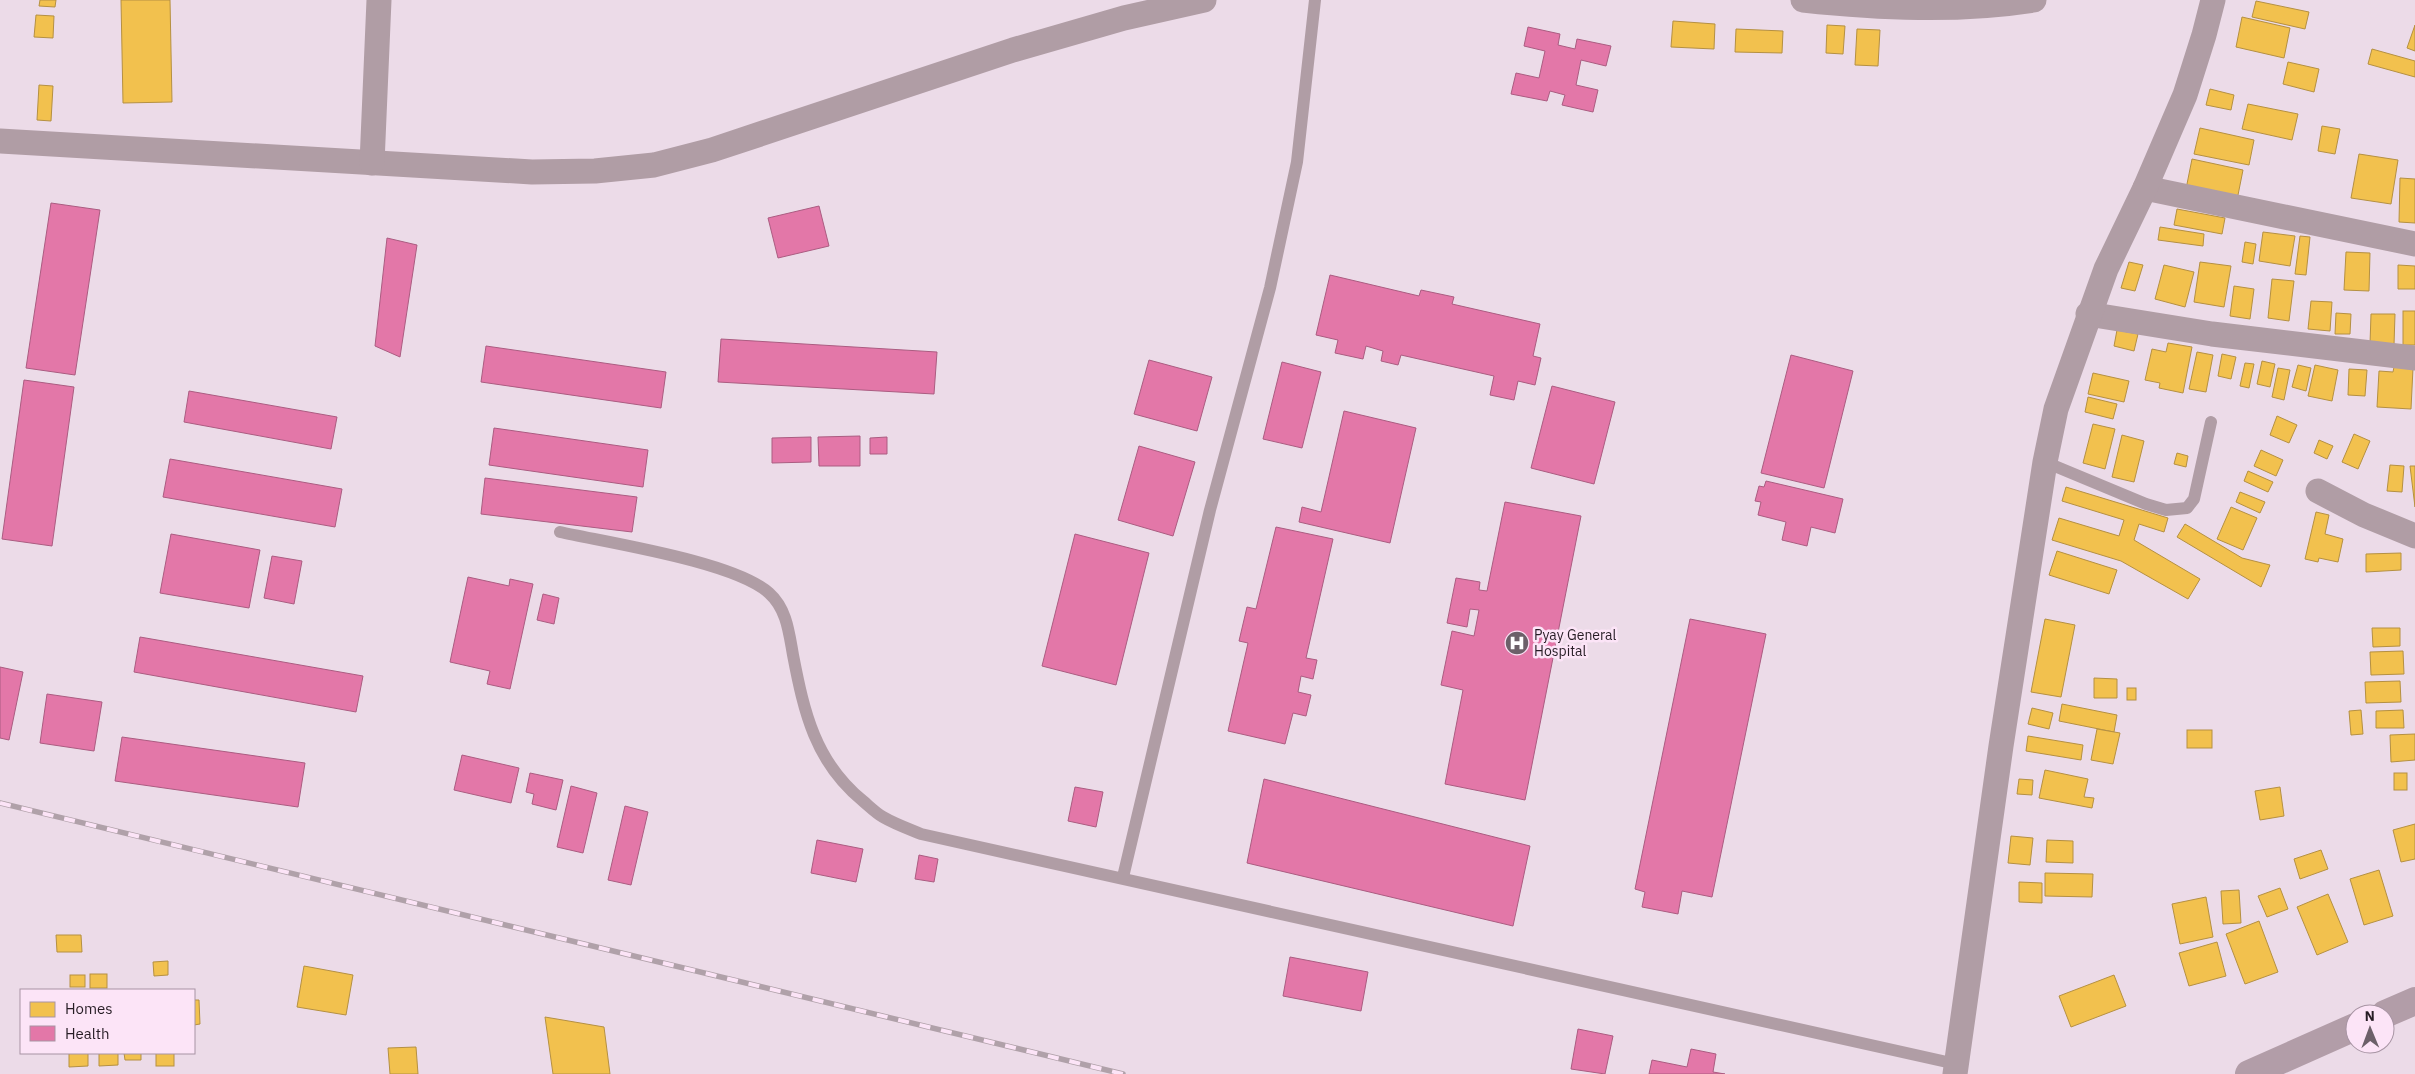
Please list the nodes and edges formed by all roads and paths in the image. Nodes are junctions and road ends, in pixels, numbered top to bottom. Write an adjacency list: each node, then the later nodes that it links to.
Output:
1 (379, 0): 9 (street)
2 (1204, 0): 9 (street)
3 (1315, 0): 19 (lane)
4 (1803, 0): 7 (street)
5 (2034, 0): 7 (street)
6 (2213, 0): 10 (street)
7 (1960, 4)
8 (0, 141): 9 (street)
9 (372, 163)
10 (2145, 188): 11 (street); 12 (street)
11 (2415, 244)
12 (2088, 314): 13 (street); 15 (street)
13 (2415, 358)
14 (2211, 422): 15 (lane)
15 (2045, 462): 23 (street)
16 (2318, 491): 18 (street)
17 (560, 532): 19 (lane)
18 (2415, 536)
19 (1124, 877): 23 (lane)
20 (2415, 1001): 21 (main road)
21 (2395, 1010)
22 (2345, 1031): 24 (main road)
23 (1956, 1069)
24 (2249, 1074)

